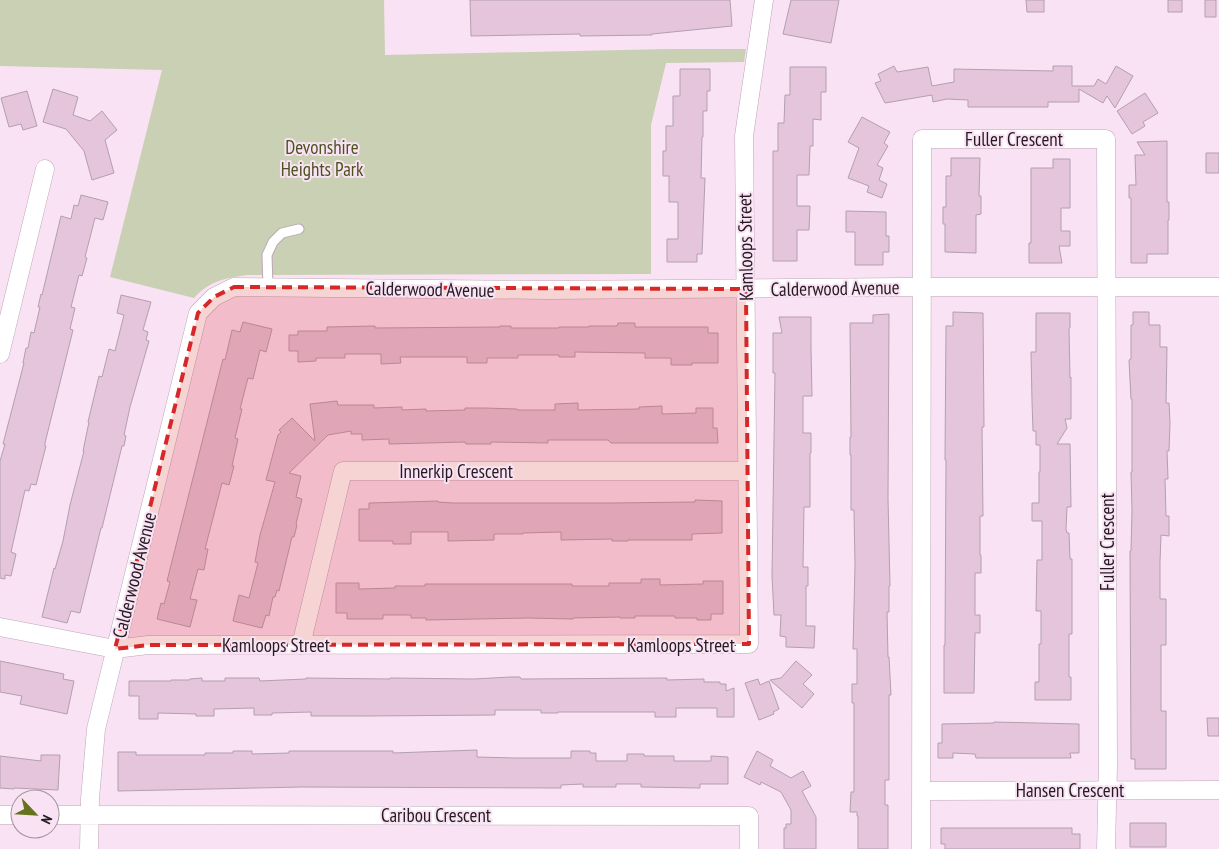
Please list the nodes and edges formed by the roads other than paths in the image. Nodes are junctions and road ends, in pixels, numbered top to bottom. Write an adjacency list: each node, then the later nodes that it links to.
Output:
1 (764, 0): 8 (street, Kamloops Street)
2 (45, 169): 9 (street)
3 (299, 229): 7 (lane)
4 (921, 287): 5 (street, Calderwood Avenue); 5 (street, Fuller Crescent); 8 (street, Calderwood Avenue); 14 (street, Fuller Crescent)
5 (1106, 287): 6 (street, Calderwood Avenue); 15 (street, Fuller Crescent)
6 (1219, 287)
7 (268, 288): 8 (street, Calderwood Avenue); 13 (street, Calderwood Avenue)
8 (746, 289): 10 (street, Kamloops Street)
9 (0, 354)
10 (748, 471): 12 (street, Innerkip Crescent); 12 (street, Kamloops Street)
11 (0, 627): 13 (street, Kamloops Street)
12 (301, 645): 13 (street, Kamloops Street)
13 (115, 649): 18 (street, Calderwood Avenue)
14 (921, 790): 15 (street, Hansen Crescent); 21 (street, Fuller Crescent)
15 (1108, 790): 16 (street, Hansen Crescent); 22 (street, Fuller Crescent)
16 (1219, 790)
17 (60, 815): 18 (street)
18 (89, 815): 19 (street, Calderwood Avenue); 20 (street, Caribou Crescent)
19 (89, 849)
20 (749, 849)
21 (921, 849)
22 (1106, 849)

